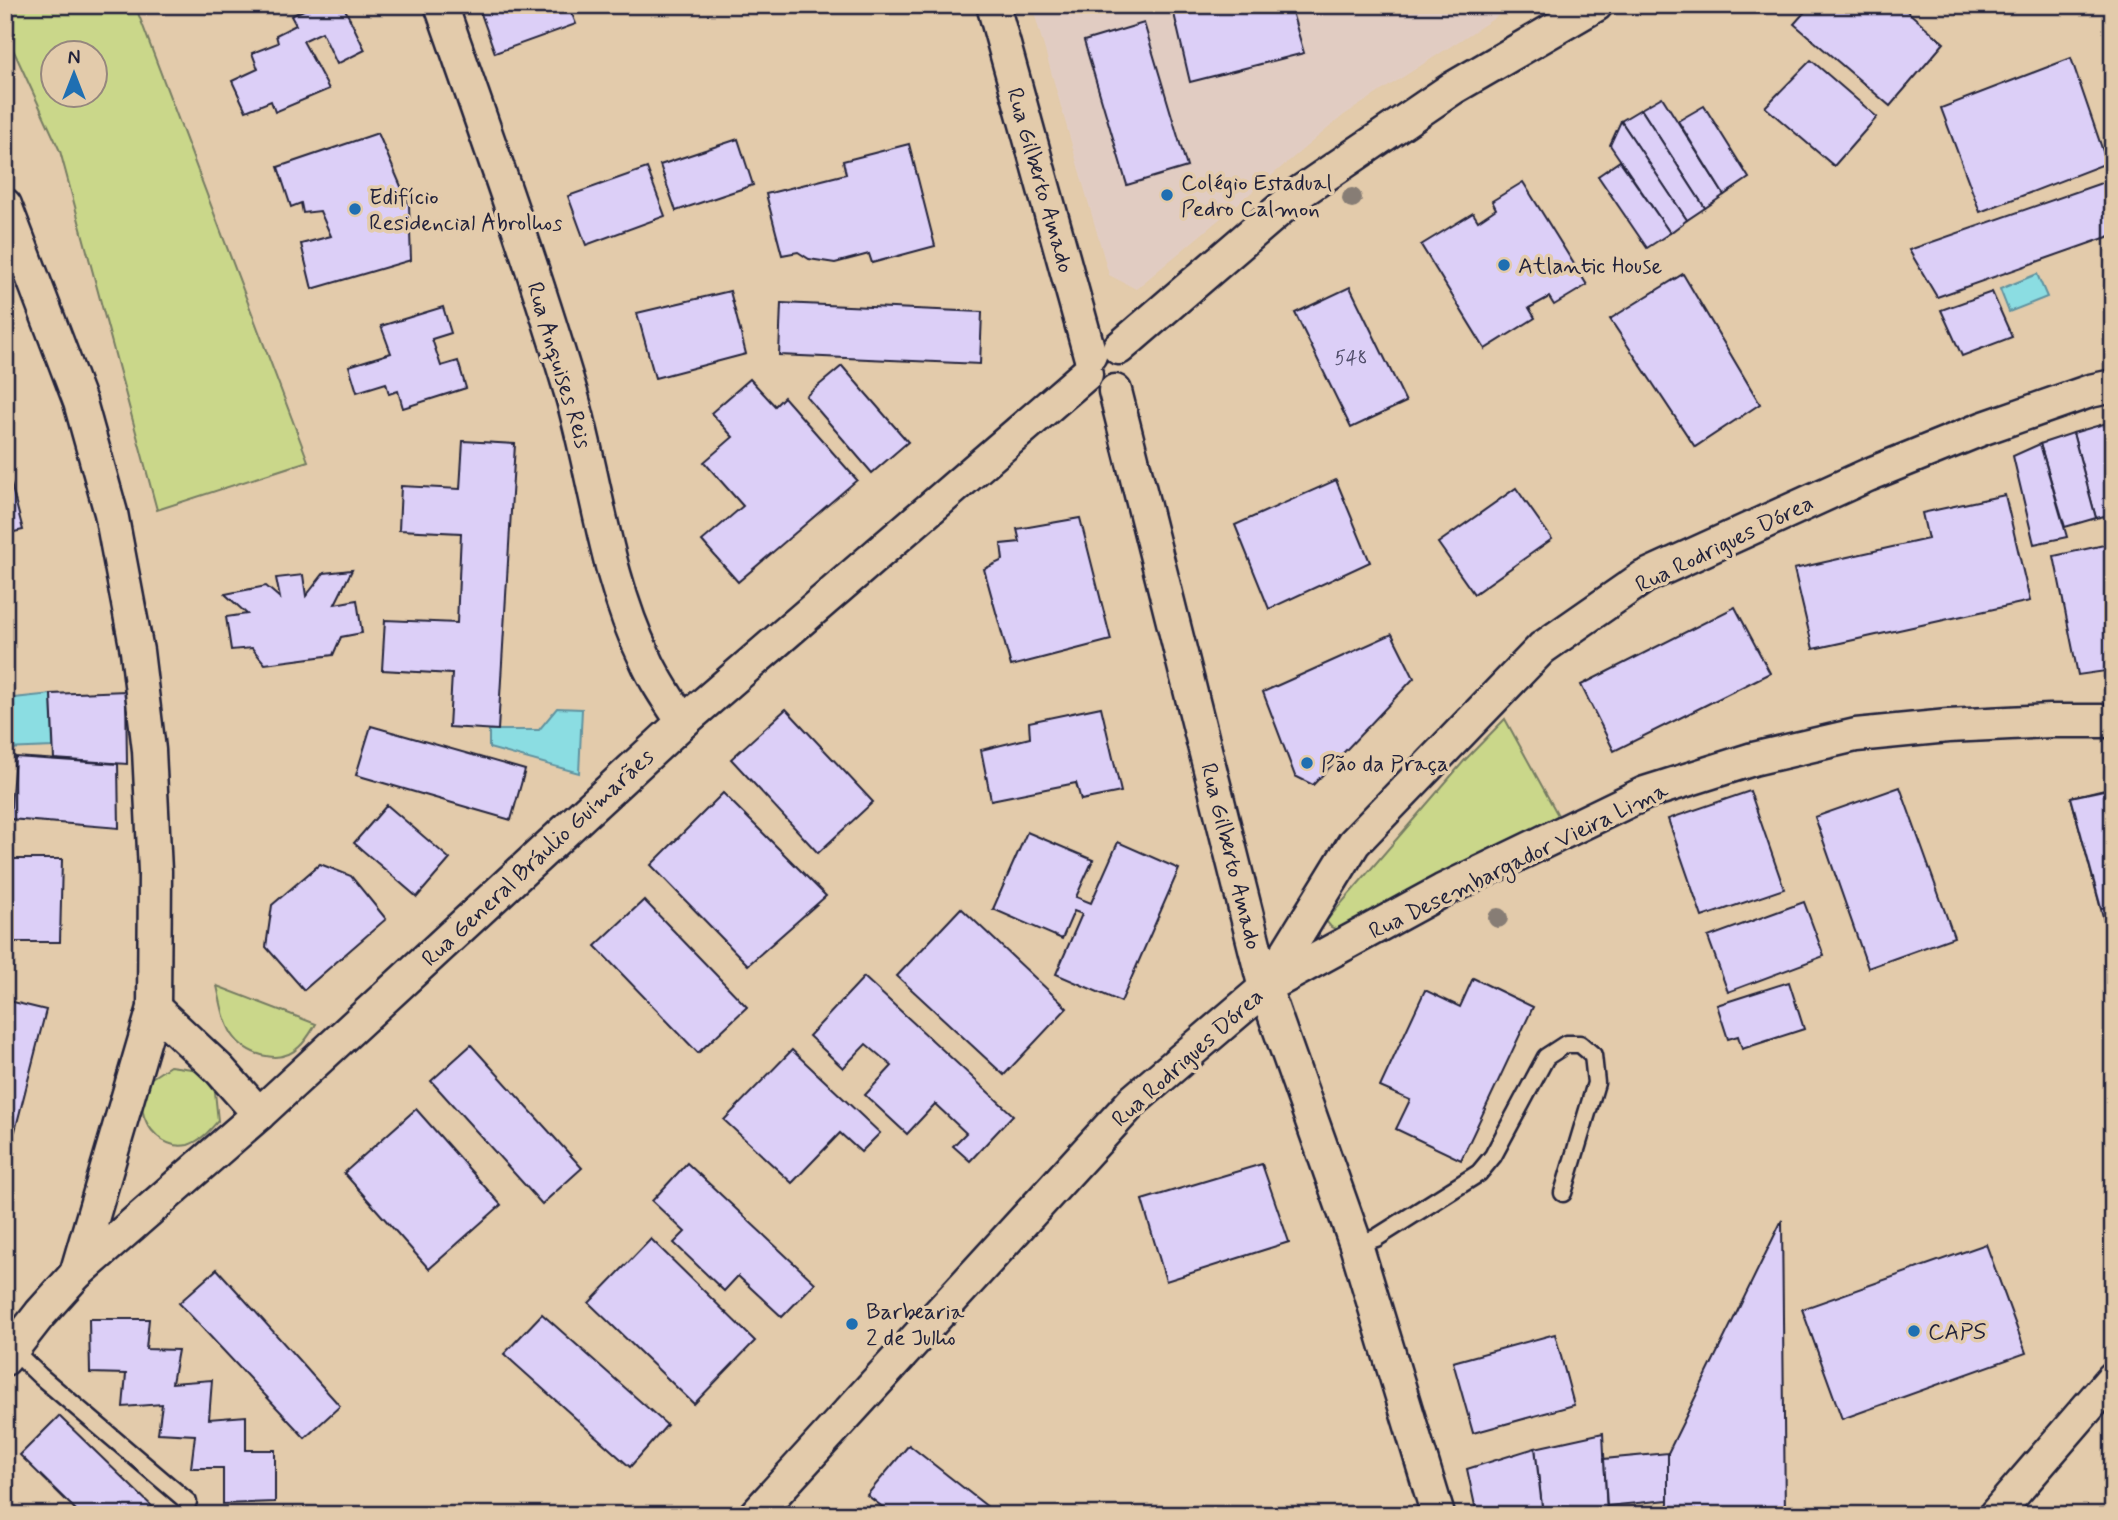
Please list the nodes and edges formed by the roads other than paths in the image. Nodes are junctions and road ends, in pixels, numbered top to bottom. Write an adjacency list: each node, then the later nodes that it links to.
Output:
1 (440, 5): 9 (street, Rua Anquises Reis)
2 (993, 5): 5 (street, Rua Gilberto Amado)
3 (1597, 5): 5 (street, Rua General Bráulio Guimarães)
4 (5, 205): 11 (street)
5 (1098, 359): 7 (street); 7 (street); 9 (street, Rua General Bráulio Guimarães)
6 (2113, 386): 10 (street, Rua Rodrigues Dórea)
7 (1115, 391): 10 (street, Rua Gilberto Amado)
8 (2113, 721): 10 (street, Rua Desembargador Vieira Lima)
9 (683, 722): 12 (street, Rua General Bráulio Guimarães)
10 (1265, 988): 14 (street, Rua Gilberto Amado); 19 (street, Rua Rodrigues Dórea)
11 (154, 1008): 12 (street); 15 (street)
12 (259, 1114): 15 (street, Rua General Bráulio Guimarães)
13 (1563, 1192): 14 (lane)
14 (1356, 1245): 20 (street, Rua Gilberto Amado)
15 (76, 1274): 16 (street, Rua General Bráulio Guimarães)
16 (9, 1354): 18 (lane)
17 (2113, 1378): 21 (street)
18 (188, 1502)
19 (755, 1515)
20 (1438, 1515)
21 (1995, 1515)

